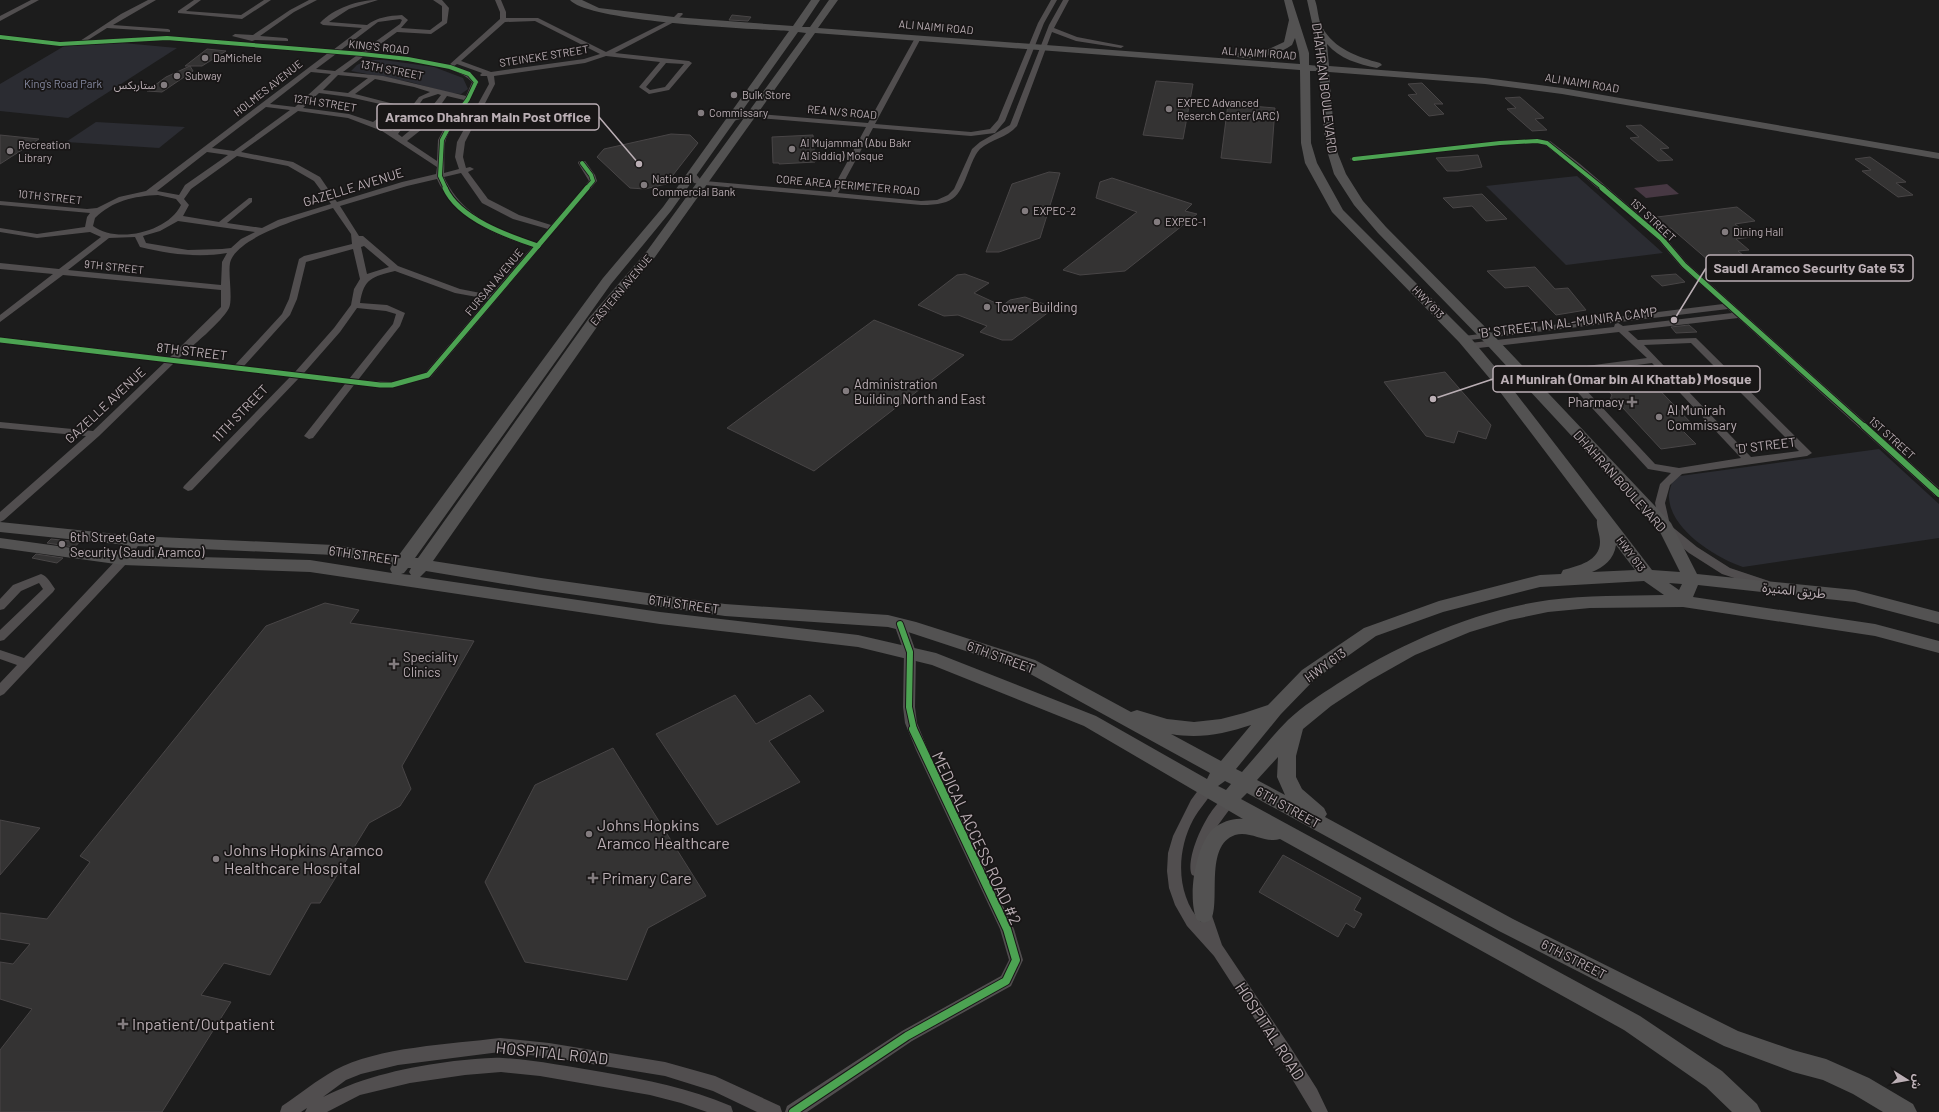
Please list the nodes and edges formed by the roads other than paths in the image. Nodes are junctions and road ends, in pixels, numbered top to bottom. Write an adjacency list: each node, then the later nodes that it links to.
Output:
1 (36, 0): 18 (street)
2 (153, 0): 21 (street)
3 (198, 0): 4 (street)
4 (268, 0)
5 (314, 0): 31 (street)
6 (375, 0): 23 (street)
7 (436, 0): 27 (street)
8 (498, 0): 20 (street)
9 (574, 0): 17 (main road, ALI NAIMI ROAD)
10 (592, 0): 17 (main road, ALI NAIMI ROAD)
11 (816, 0): 22 (main road, EASTERN AVENUE)
12 (834, 0): 24 (main road, EASTERN AVENUE)
13 (1054, 0): 35 (street)
14 (1066, 0): 25 (street)
15 (1288, 0): 19 (main road, HWY 613)
16 (1311, 0): 28 (main road, DHAHRAN BOULEVARD)
17 (677, 17): 22 (main road, ALI NAIMI ROAD); 43 (street, STEINEKE STREET)
18 (0, 19)
19 (1294, 19): 44 (main road); 48 (main road, HWY 613)
20 (503, 20): 43 (street); 46 (street)
21 (107, 26): 26 (street, KING'S ROAD); 29 (street)
22 (799, 26): 24 (main road, ALI NAIMI ROAD); 68 (main road, EASTERN AVENUE)
23 (369, 27): 27 (street, HOLMES AVENUE); 38 (street, HOLMES AVENUE)
24 (816, 27): 32 (main road, ALI NAIMI ROAD); 35 (main road, ALI NAIMI ROAD); 67 (main road, EASTERN AVENUE)
25 (1051, 29): 37 (street); 39 (street)
26 (156, 30): 29 (street, KING'S ROAD); 31 (street, KING'S ROAD)
27 (395, 30): 40 (street)
28 (1319, 30): 50 (main road, DHAHRAN BOULEVARD); 51 (main road)
29 (91, 36): 33 (street, KING'S ROAD); 34 (street)
30 (0, 37): 33 (street)
31 (254, 37): 36 (street); 38 (street, KING'S ROAD)
32 (918, 38): 35 (main road, ALI NAIMI ROAD); 70 (street)
33 (47, 42): 34 (street, KING'S ROAD)
34 (82, 42): 36 (street, KING'S ROAD)
35 (1033, 43): 37 (main road, ALI NAIMI ROAD); 74 (street)
36 (244, 44): 41 (street, KING'S ROAD)
37 (1045, 44): 39 (main road, ALI NAIMI ROAD); 47 (main road, ALI NAIMI ROAD); 79 (street)
38 (343, 46): 40 (street, KING'S ROAD); 41 (street, HOLMES AVENUE)
39 (1121, 46): 44 (main road, ALI NAIMI ROAD)
40 (370, 48): 42 (street); 46 (street, KING'S ROAD)
41 (334, 52): 42 (street, KING'S ROAD); 52 (street, HOLMES AVENUE)
42 (362, 54): 49 (street, KING'S ROAD); 53 (street)
43 (605, 54): 45 (street); 55 (street, STEINEKE STREET)
44 (1203, 54): 48 (main road, ALI NAIMI ROAD)
45 (665, 60): 45 (street)
46 (456, 62): 49 (street); 55 (street, KING'S ROAD)
47 (1248, 64): 48 (main road, ALI NAIMI ROAD); 58 (main road)
48 (1305, 65): 50 (main road, ALI NAIMI ROAD); 58 (main road, HWY 613)
49 (450, 67): 57 (street, KING'S ROAD)
50 (1324, 67): 51 (main road, ALI NAIMI ROAD); 54 (main road, ALI NAIMI ROAD); 61 (main road, DHAHRAN BOULEVARD)
51 (1398, 68): 77 (main road, ALI NAIMI ROAD)
52 (310, 70): 53 (street, 13TH STREET); 65 (street, HOLMES AVENUE)
53 (338, 72): 56 (street, 13TH STREET); 59 (street)
54 (1376, 72): 61 (main road); 81 (main road, ALI NAIMI ROAD)
55 (490, 74): 57 (street, STEINEKE STREET); 85 (street)
56 (374, 77): 60 (street, 13TH STREET); 63 (street)
57 (472, 77): 64 (street)
58 (1306, 82): 121 (main road, HWY 613)
59 (317, 91): 63 (street); 66 (street)
60 (437, 92): 62 (street, 13TH STREET); 71 (street)
61 (1325, 92): 120 (main road, DHAHRAN BOULEVARD)
62 (445, 94): 64 (street, 13TH STREET); 72 (street)
63 (348, 95): 69 (street)
64 (468, 99): 84 (street)
65 (265, 105): 66 (street, 12TH STREET); 78 (street, HOLMES AVENUE)
66 (297, 109): 69 (street, 12TH STREET); 80 (street)
67 (752, 115): 68 (street, REA N/S ROAD); 70 (street, REA N/S ROAD); 88 (main road, EASTERN AVENUE)
68 (733, 119): 86 (main road, EASTERN AVENUE)
69 (374, 125): 73 (street, 12TH STREET)
70 (871, 126): 74 (street, REA N/S ROAD); 90 (street)
71 (400, 127): 72 (street); 73 (street); 75 (street)
72 (418, 127): 76 (street)
73 (384, 129): 75 (street, 12TH STREET)
74 (950, 133): 79 (street)
75 (394, 135): 76 (street, 12TH STREET)
76 (402, 141): 84 (street, 12TH STREET)
77 (1939, 149)
78 (205, 150): 80 (street); 89 (street, HOLMES AVENUE)
79 (974, 150): 90 (street, CORE AREA PERIMETER ROAD)
80 (234, 153): 91 (street); 94 (street)
81 (1939, 156)
82 (1354, 159): 114 (street, 1ST STREET)
83 (582, 163): 98 (street, FURSAN AVENUE)
84 (440, 166): 87 (street)
85 (467, 170): 87 (street, GAZELLE AVENUE); 98 (street)
86 (692, 175): 88 (street, CORE AREA PERIMETER ROAD); 143 (main road, EASTERN AVENUE)
87 (440, 176): 94 (street, GAZELLE AVENUE); 105 (street)
88 (704, 182): 90 (street, CORE AREA PERIMETER ROAD); 144 (main road, EASTERN AVENUE)
89 (149, 193): 91 (street); 95 (street)
90 (833, 195)
91 (181, 198): 96 (street)
92 (249, 200): 97 (street)
93 (0, 203): 95 (street, 10TH STREET)
94 (336, 206): 101 (street, GAZELLE AVENUE); 104 (street)
95 (98, 210): 99 (street)
96 (177, 218): 97 (street); 102 (street)
97 (221, 224): 101 (street)
98 (554, 228): 105 (street, FURSAN AVENUE)
99 (91, 229): 100 (street); 103 (street)
100 (0, 230)
101 (263, 231): 106 (street, GAZELLE AVENUE)
102 (138, 234): 103 (street); 106 (street)
103 (108, 236): 109 (street)
104 (361, 244): 108 (street); 110 (street); 125 (street)
105 (538, 246): 112 (street, FURSAN AVENUE)
106 (233, 250): 111 (street, GAZELLE AVENUE)
107 (0, 266): 109 (street, 9TH STREET)
108 (395, 268): 110 (street); 112 (street)
109 (60, 272): 111 (street, 9TH STREET); 116 (street)
110 (364, 279): 113 (street, 11TH STREET)
111 (226, 288): 123 (street, GAZELLE AVENUE)
112 (494, 298): 128 (street, FURSAN AVENUE)
113 (355, 305): 126 (street, 11TH STREET); 127 (street)
114 (1731, 306): 115 (street, 1ST STREET); 117 (street, 'B' STREET IN AL-MUNIRA CAMP)
115 (1740, 315): 118 (street, 'B' STREET IN AL-MUNIRA CAMP); 135 (street, 1ST STREET)
116 (0, 319)
117 (1612, 320): 118 (street); 120 (street, 'B' STREET IN AL-MUNIRA CAMP)
118 (1621, 329): 120 (street, 'B' STREET IN AL-MUNIRA CAMP); 122 (street)
119 (0, 340): 123 (street, 8TH STREET)
120 (1490, 340): 121 (street, 'B' STREET IN AL-MUNIRA CAMP); 139 (main road, DHAHRAN BOULEVARD)
121 (1467, 343): 136 (main road, HWY 613)
122 (1635, 343): 124 (street); 132 (street, 'D' STREET)
123 (172, 359): 125 (street, 8TH STREET); 130 (street, GAZELLE AVENUE)
124 (1654, 360): 132 (street); 133 (street)
125 (238, 367): 126 (street, 8TH STREET)
126 (298, 374): 127 (street, 8TH STREET); 134 (street, 11TH STREET)
127 (353, 382): 128 (street, 8TH STREET); 131 (street)
128 (380, 385)
129 (0, 424): 130 (street)
130 (95, 434): 137 (street, GAZELLE AVENUE)
131 (309, 436)
132 (1749, 460): 133 (street, 'D' STREET)
133 (1680, 471): 139 (street)
134 (188, 488)
135 (1939, 494)
136 (1603, 517): 145 (main road, HWY 613); 149 (main road)
137 (0, 518)
138 (0, 527): 140 (main road, 6TH STREET)
139 (1665, 527): 147 (main road, DHAHRAN BOULEVARD); 150 (street)
140 (136, 541): 142 (street); 143 (main road, 6TH STREET)
141 (0, 543): 142 (main road, 6TH STREET)
142 (123, 560): 146 (main road, 6TH STREET); 159 (street)
143 (404, 561): 144 (main road, 6TH STREET); 146 (main road, EASTERN AVENUE)
144 (422, 564): 148 (main road, EASTERN AVENUE); 154 (main road, 6TH STREET)
145 (1647, 575): 147 (main road, طريق المنيرة); 149 (main road, HWY 613); 151 (main road, HWY 613)
146 (392, 578): 148 (main road, 6TH STREET)
147 (1692, 579): 150 (main road, طريق المنيرة); 151 (main road)
148 (410, 581): 157 (main road, 6TH STREET)
149 (1540, 581): 162 (main road, HWY 613)
150 (1774, 588): 153 (main road, طريق المنيرة)
151 (1683, 601): 156 (main road, طريق المنيرة); 163 (main road)
152 (0, 606): 155 (street)
153 (1939, 618)
154 (900, 624): 157 (street, MEDICAL ACCESS ROAD #2); 161 (main road, 6TH STREET)
155 (0, 637)
156 (1939, 647)
157 (910, 652): 166 (main road, 6TH STREET); 176 (street, MEDICAL ACCESS ROAD #2)
158 (0, 654): 159 (street)
159 (27, 664): 160 (street)
160 (0, 691)
161 (1102, 706): 162 (main road); 164 (main road, 6TH STREET)
162 (1274, 709): 164 (main road, HWY 613)
163 (1296, 725): 165 (main road); 169 (main road)
164 (1222, 771): 165 (main road, 6TH STREET); 166 (main road, HWY 613)
165 (1245, 784): 167 (main road, HOSPITAL ROAD); 169 (main road, 6TH STREET)
166 (1207, 789): 167 (main road, 6TH STREET); 171 (street, HOSPITAL ROAD)
167 (1228, 801): 168 (main road, 6TH STREET); 170 (street, HOSPITAL ROAD)
168 (1302, 842): 170 (main road); 178 (main road, 6TH STREET)
169 (1367, 850): 179 (main road, 6TH STREET)
170 (1204, 914): 171 (street, HOSPITAL ROAD)
171 (1219, 950): 177 (street, HOSPITAL ROAD)
172 (288, 1112): 175 (street, HOSPITAL ROAD)
173 (313, 1112): 174 (street, HOSPITAL ROAD)
174 (725, 1112)
175 (774, 1112)
176 (793, 1112)
177 (1320, 1112)
178 (1749, 1112)
179 (1905, 1112)

